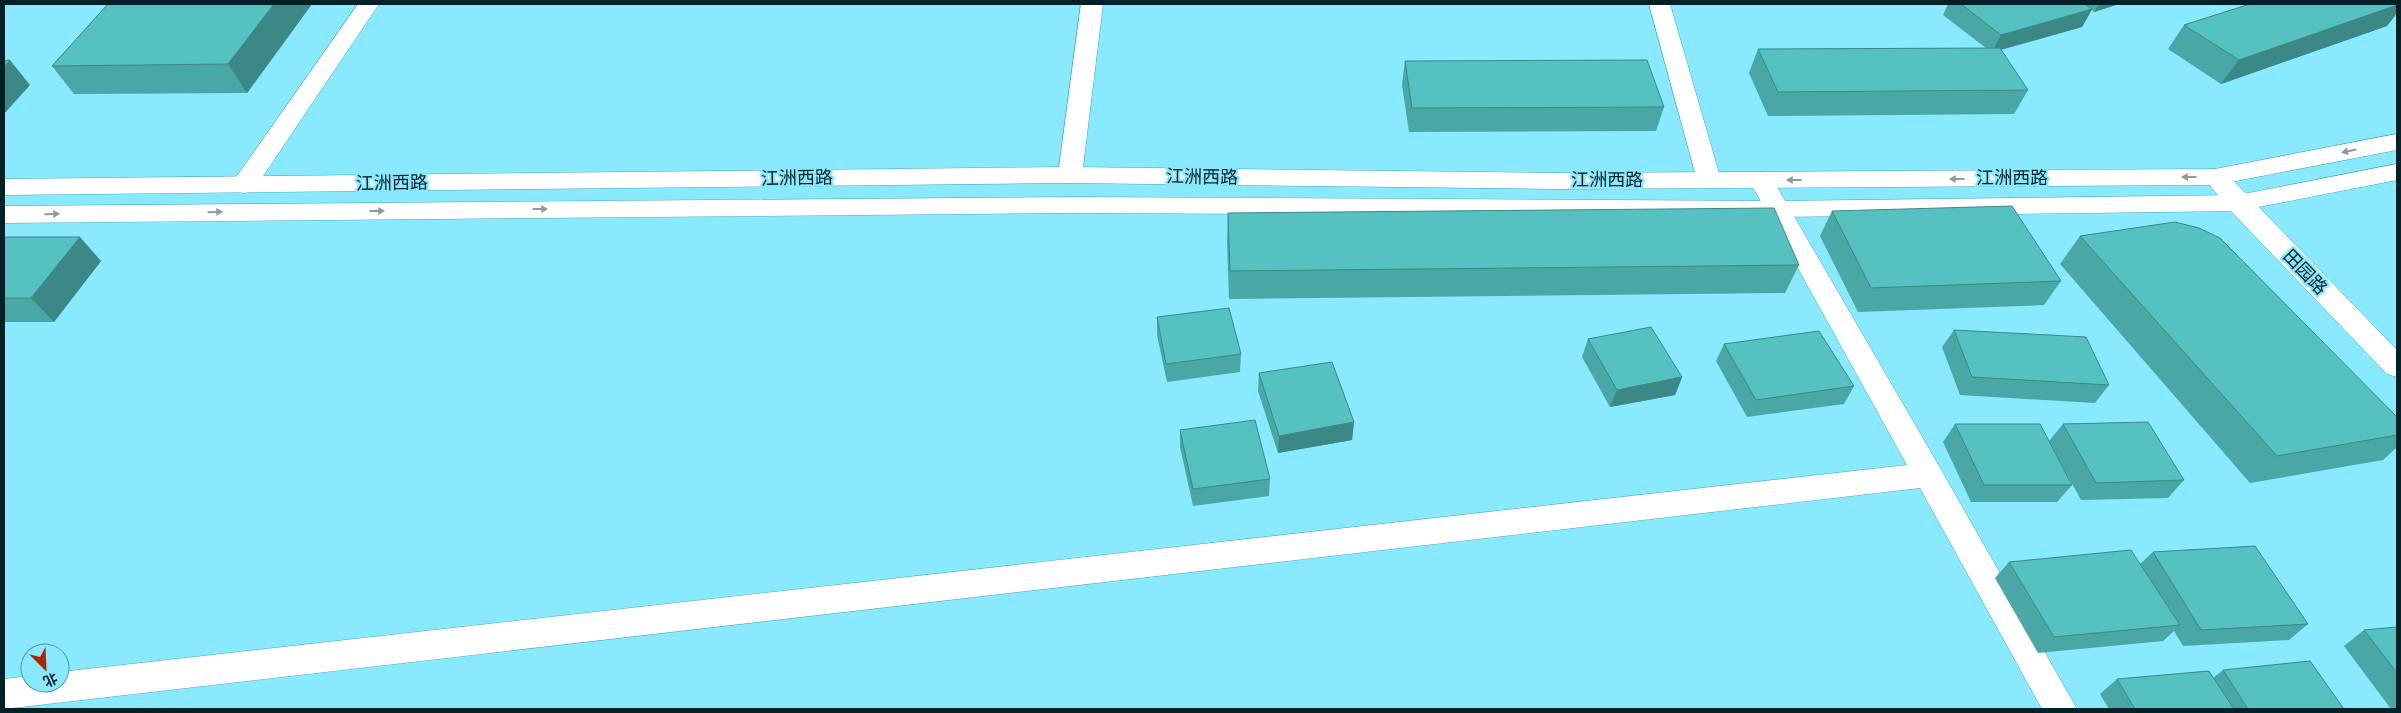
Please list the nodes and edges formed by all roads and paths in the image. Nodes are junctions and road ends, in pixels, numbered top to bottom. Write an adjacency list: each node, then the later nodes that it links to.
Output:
1 (368, 4): 10 (main road)
2 (1092, 4): 6 (main road)
3 (1659, 4): 8 (main road)
4 (2397, 142): 7 (main road, 江洲西路, one-way to 7)
5 (2397, 172): 12 (main road, 江洲西路)
6 (1070, 175): 8 (main road, 江洲西路); 10 (main road, 江洲西路)
7 (2215, 176): 9 (main road, 江洲西路, one-way to 9); 12 (main road, 田园路)
8 (1709, 180): 9 (main road, 江洲西路)
9 (1761, 180): 13 (main road)
10 (244, 185): 11 (main road, 江洲西路)
11 (4, 187)
12 (2238, 203): 13 (main road, 江洲西路); 15 (main road, 田园路)
13 (1777, 209): 14 (main road, 江洲西路, one-way to 13); 16 (main road)
14 (4, 215)
15 (2397, 367)
16 (1929, 475): 17 (main road); 18 (main road)
17 (4, 694)
18 (2060, 709)

